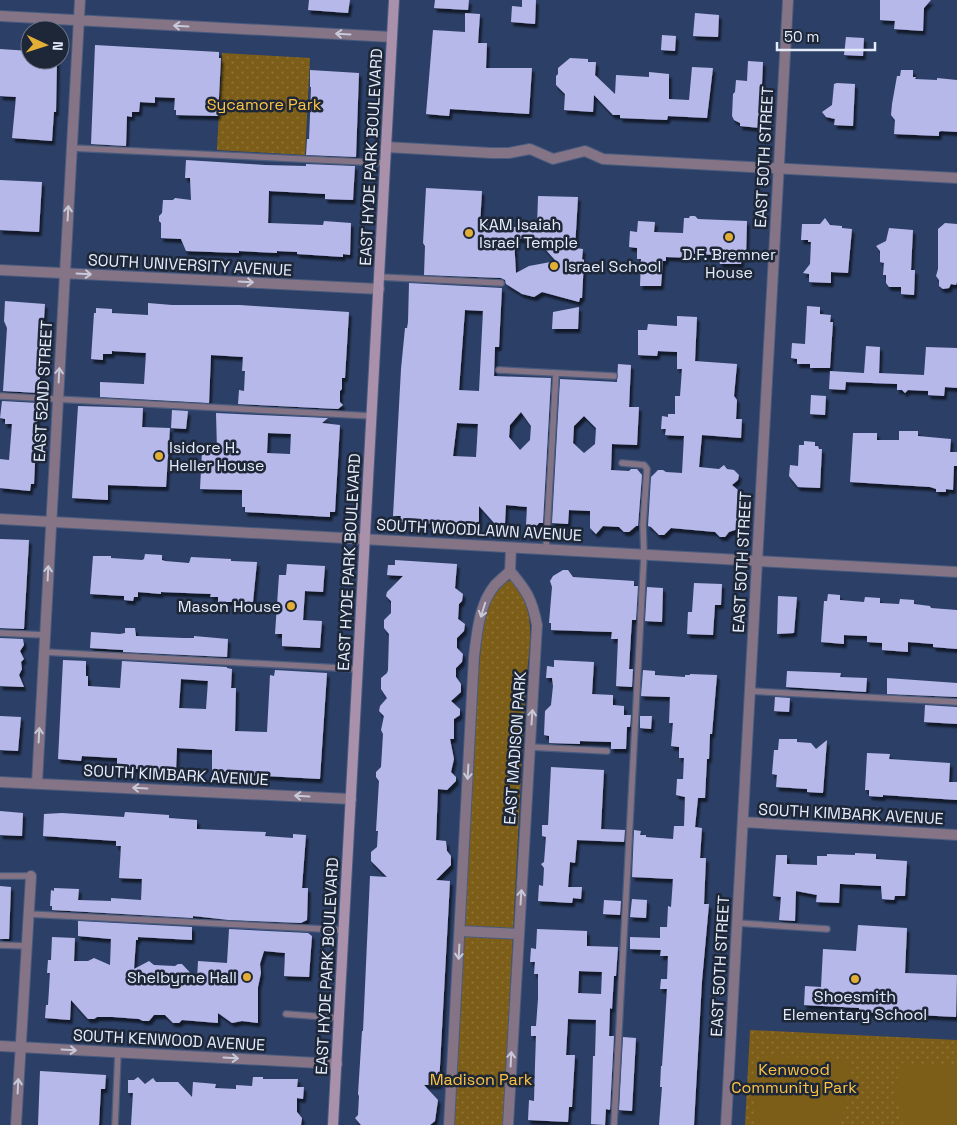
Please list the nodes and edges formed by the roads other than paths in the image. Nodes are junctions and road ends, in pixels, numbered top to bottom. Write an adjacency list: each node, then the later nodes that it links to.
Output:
1 (80, 0): 5 (street, EAST 52ND STREET)
2 (394, 0): 6 (main road, EAST HYDE PARK BOULEVARD)
3 (788, 0): 10 (street, EAST 50TH STREET)
4 (0, 16): 5 (street)
5 (79, 20): 6 (street, one-way to 5); 8 (street, EAST 52ND STREET)
6 (392, 37): 7 (main road, EAST HYDE PARK BOULEVARD)
7 (386, 147): 9 (main road, EAST HYDE PARK BOULEVARD); 10 (street)
8 (72, 148): 9 (lane); 13 (street, EAST 52ND STREET, one-way to 8)
9 (385, 163): 14 (main road, EAST HYDE PARK BOULEVARD)
10 (779, 169): 11 (street); 30 (street, EAST 50TH STREET)
11 (957, 178)
12 (0, 270): 13 (street, SOUTH UNIVERSITY AVENUE)
13 (65, 273): 16 (street, SOUTH UNIVERSITY AVENUE, one-way to 16); 21 (street, EAST 52ND STREET, one-way to 13)
14 (380, 277): 15 (lane); 16 (main road, EAST HYDE PARK BOULEVARD)
15 (501, 283)
16 (379, 289): 22 (main road, EAST HYDE PARK BOULEVARD)
17 (499, 370): 18 (lane)
18 (556, 373): 19 (lane); 28 (lane)
19 (614, 376)
20 (0, 396): 21 (lane)
21 (58, 399): 22 (lane); 25 (street, EAST 52ND STREET)
22 (372, 416): 26 (main road, EAST HYDE PARK BOULEVARD)
23 (622, 463): 29 (lane)
24 (0, 519): 25 (street, SOUTH WOODLAWN AVENUE)
25 (51, 521): 26 (street, SOUTH WOODLAWN AVENUE); 34 (street, EAST 52ND STREET, one-way to 25)
26 (365, 539): 27 (street, SOUTH WOODLAWN AVENUE); 36 (main road, EAST HYDE PARK BOULEVARD)
27 (511, 548): 28 (street, SOUTH WOODLAWN AVENUE); 31 (street)
28 (546, 549): 29 (street, SOUTH WOODLAWN AVENUE)
29 (644, 554): 30 (street, SOUTH WOODLAWN AVENUE); 67 (lane)
30 (757, 561): 32 (street, SOUTH WOODLAWN AVENUE); 37 (street, EAST 50TH STREET)
31 (510, 571): 39 (street, EAST MADISON PARK, one-way to 31); 52 (street, one-way to 52)
32 (957, 572)
33 (0, 633): 34 (lane)
34 (45, 635): 35 (street, EAST 52ND STREET)
35 (44, 652): 36 (lane); 42 (street, EAST 52ND STREET, one-way to 35)
36 (358, 669): 43 (main road, EAST HYDE PARK BOULEVARD)
37 (750, 690): 38 (lane); 44 (street, EAST 50TH STREET)
38 (957, 702)
39 (530, 747): 40 (lane); 53 (street, EAST MADISON PARK, one-way to 39)
40 (607, 751)
41 (0, 782): 42 (street, SOUTH KIMBARK AVENUE)
42 (36, 784): 43 (street, SOUTH KIMBARK AVENUE, one-way to 42)
43 (351, 799): 51 (main road, EAST HYDE PARK BOULEVARD)
44 (743, 822): 45 (street, SOUTH KIMBARK AVENUE); 49 (street, EAST 50TH STREET)
45 (957, 835)
46 (0, 876): 47 (lane)
47 (31, 876): 48 (street)
48 (28, 914): 51 (lane); 55 (street)
49 (737, 923): 50 (lane); 68 (street, EAST 50TH STREET)
50 (827, 929)
51 (344, 930): 57 (main road, EAST HYDE PARK BOULEVARD)
52 (460, 931): 53 (street); 65 (street, one-way to 65)
53 (519, 934): 66 (street, EAST MADISON PARK, one-way to 53)
54 (0, 944): 55 (lane)
55 (27, 946): 59 (street)
56 (286, 1014): 57 (lane)
57 (339, 1018): 61 (main road, EAST HYDE PARK BOULEVARD)
58 (0, 1046): 59 (street, SOUTH KENWOOD AVENUE)
59 (20, 1047): 60 (street, SOUTH KENWOOD AVENUE, one-way to 60); 62 (street, one-way to 59)
60 (118, 1052): 61 (street, SOUTH KENWOOD AVENUE, one-way to 61); 63 (lane)
61 (337, 1064): 64 (main road, EAST HYDE PARK BOULEVARD)
62 (16, 1125)
63 (115, 1125)
64 (333, 1125)
65 (449, 1125)
66 (508, 1125)
67 (614, 1125)
68 (726, 1125)

